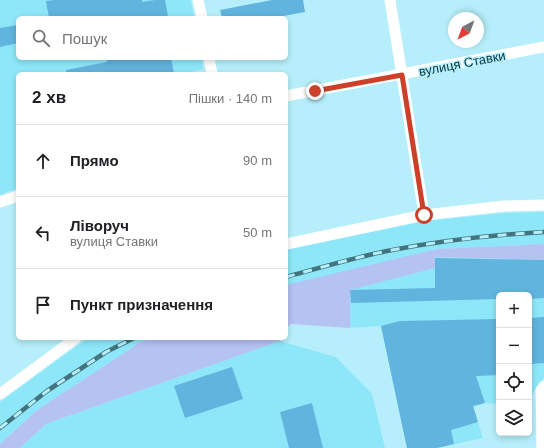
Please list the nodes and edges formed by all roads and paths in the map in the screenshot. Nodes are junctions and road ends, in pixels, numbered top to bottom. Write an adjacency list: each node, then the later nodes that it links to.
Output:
1 (198, 0): 3 (street)
2 (390, 0): 7 (street)
3 (202, 16)
4 (544, 47): 7 (street, вулиця Ставки)
5 (209, 60): 6 (street)
6 (212, 72)
7 (402, 75): 8 (street, вулиця Ставки); 12 (street)
8 (288, 96)
9 (16, 197): 10 (street)
10 (0, 202)
11 (544, 205): 12 (street)
12 (424, 215): 13 (street)
13 (288, 244)
14 (73, 340): 16 (street)
15 (544, 386): 17 (street)
16 (0, 394)
17 (542, 448)

